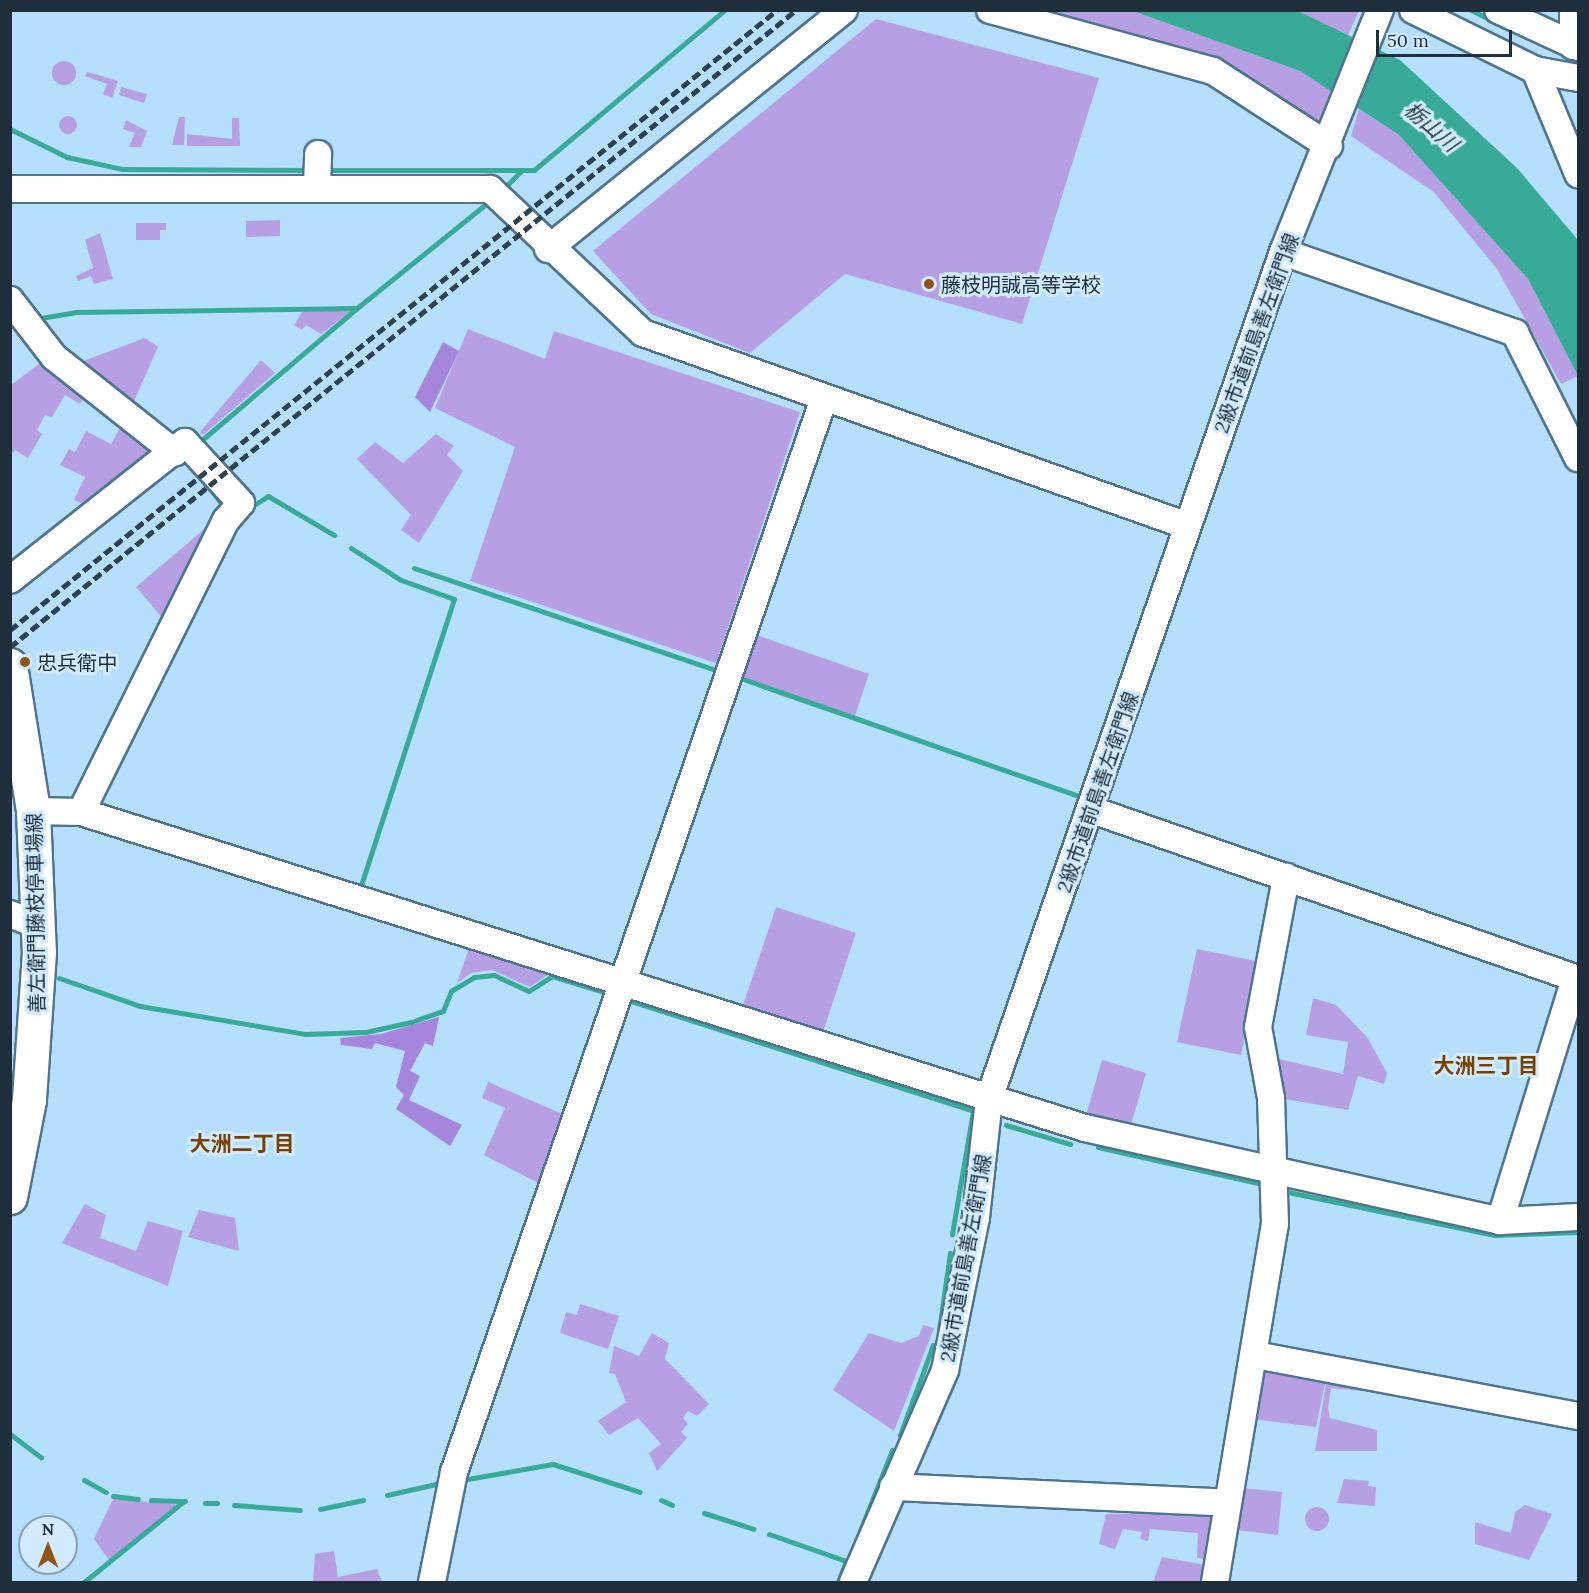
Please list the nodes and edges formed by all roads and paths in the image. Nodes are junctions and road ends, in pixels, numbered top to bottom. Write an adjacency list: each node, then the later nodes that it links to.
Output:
1 (844, 10): 13 (street)
2 (990, 10): 10 (street)
3 (1380, 10): 10 (street, 2級市道前島善左衛門線)
4 (1413, 10): 8 (street)
5 (1498, 10): 7 (street)
6 (1573, 10): 7 (street)
7 (1576, 46)
8 (1534, 70): 9 (street); 11 (street)
9 (1578, 78)
10 (1334, 135): 14 (street, 2級市道前島善左衛門線)
11 (1578, 174)
12 (10, 189): 13 (street)
13 (548, 249): 16 (street)
14 (1284, 252): 18 (street); 19 (street, 2級市道前島善左衛門線)
15 (22, 314): 17 (street)
16 (824, 398): 19 (street); 28 (street)
17 (186, 450): 20 (street); 24 (street)
18 (1578, 458)
19 (1188, 526): 22 (street, 2級市道前島善左衛門線)
20 (10, 580)
21 (10, 665): 23 (main road, 善左衛門藤枝停車場線)
22 (1092, 810): 25 (street); 29 (street, 2級市道前島善左衛門線)
23 (33, 811): 24 (street); 26 (main road, 善左衛門藤枝停車場線)
24 (81, 812): 28 (street)
25 (1287, 878): 27 (street); 30 (street)
26 (25, 920): 31 (main road, 善左衛門藤枝停車場線)
27 (1577, 978): 33 (street)
28 (623, 982): 29 (street); 38 (street)
29 (989, 1099): 30 (street); 36 (street, 2級市道前島善左衛門線)
30 (1276, 1173): 33 (street); 34 (street)
31 (10, 1197)
32 (1578, 1217): 33 (street)
33 (1500, 1221)
34 (1255, 1355): 35 (street); 37 (street)
35 (1578, 1416)
36 (893, 1487): 37 (street); 39 (street, 2級市道前島善左衛門線)
37 (1227, 1503): 40 (street)
38 (432, 1582)
39 (853, 1582)
40 (1215, 1582)

